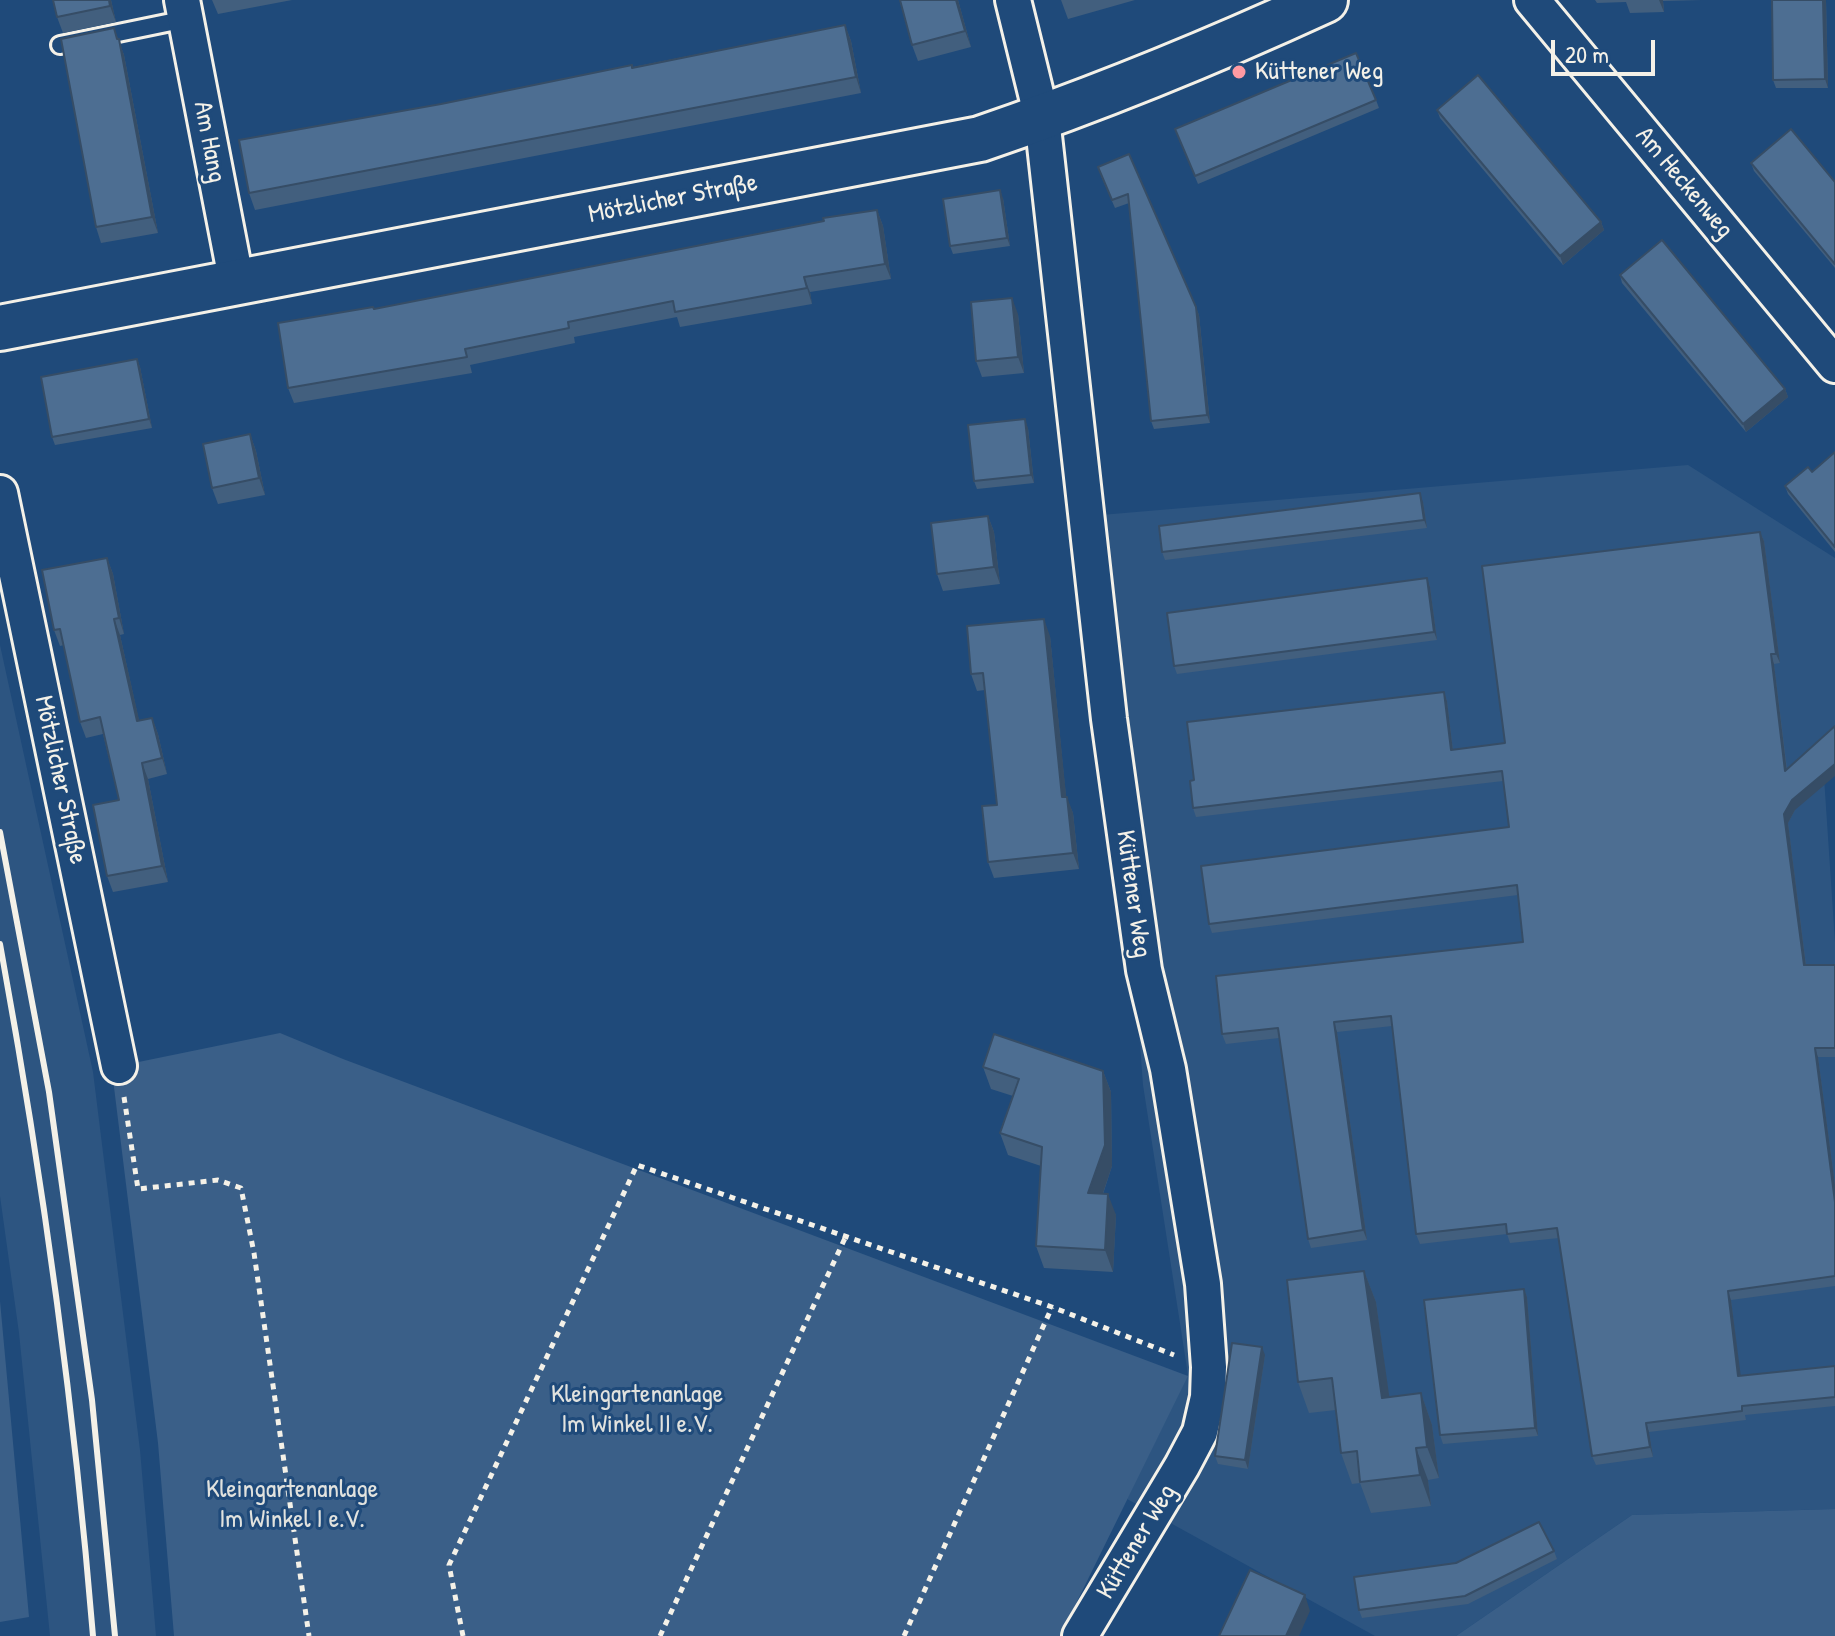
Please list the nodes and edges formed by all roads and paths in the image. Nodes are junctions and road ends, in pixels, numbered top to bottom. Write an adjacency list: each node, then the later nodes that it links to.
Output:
1 (1013, 0): 6 (street)
2 (1325, 0): 6 (street, Mötzlicher Straße)
3 (1532, 0): 9 (street, Am Heckenweg)
4 (184, 10): 5 (lane); 7 (street, Am Hang)
5 (60, 45)
6 (1042, 118): 7 (street, Mötzlicher Straße); 14 (street, Küttener Weg)
7 (237, 284): 8 (street, Mötzlicher Straße)
8 (0, 328)
9 (1835, 365)
10 (0, 493): 11 (street, Mötzlicher Straße)
11 (119, 1066): 15 (path)
12 (846, 1236): 13 (path); 16 (path); 17 (path)
13 (1052, 1307): 14 (path); 18 (path)
14 (1209, 1367): 19 (street, Küttener Weg)
15 (309, 1636)
16 (463, 1636)
17 (660, 1636)
18 (904, 1636)
19 (1080, 1636)

